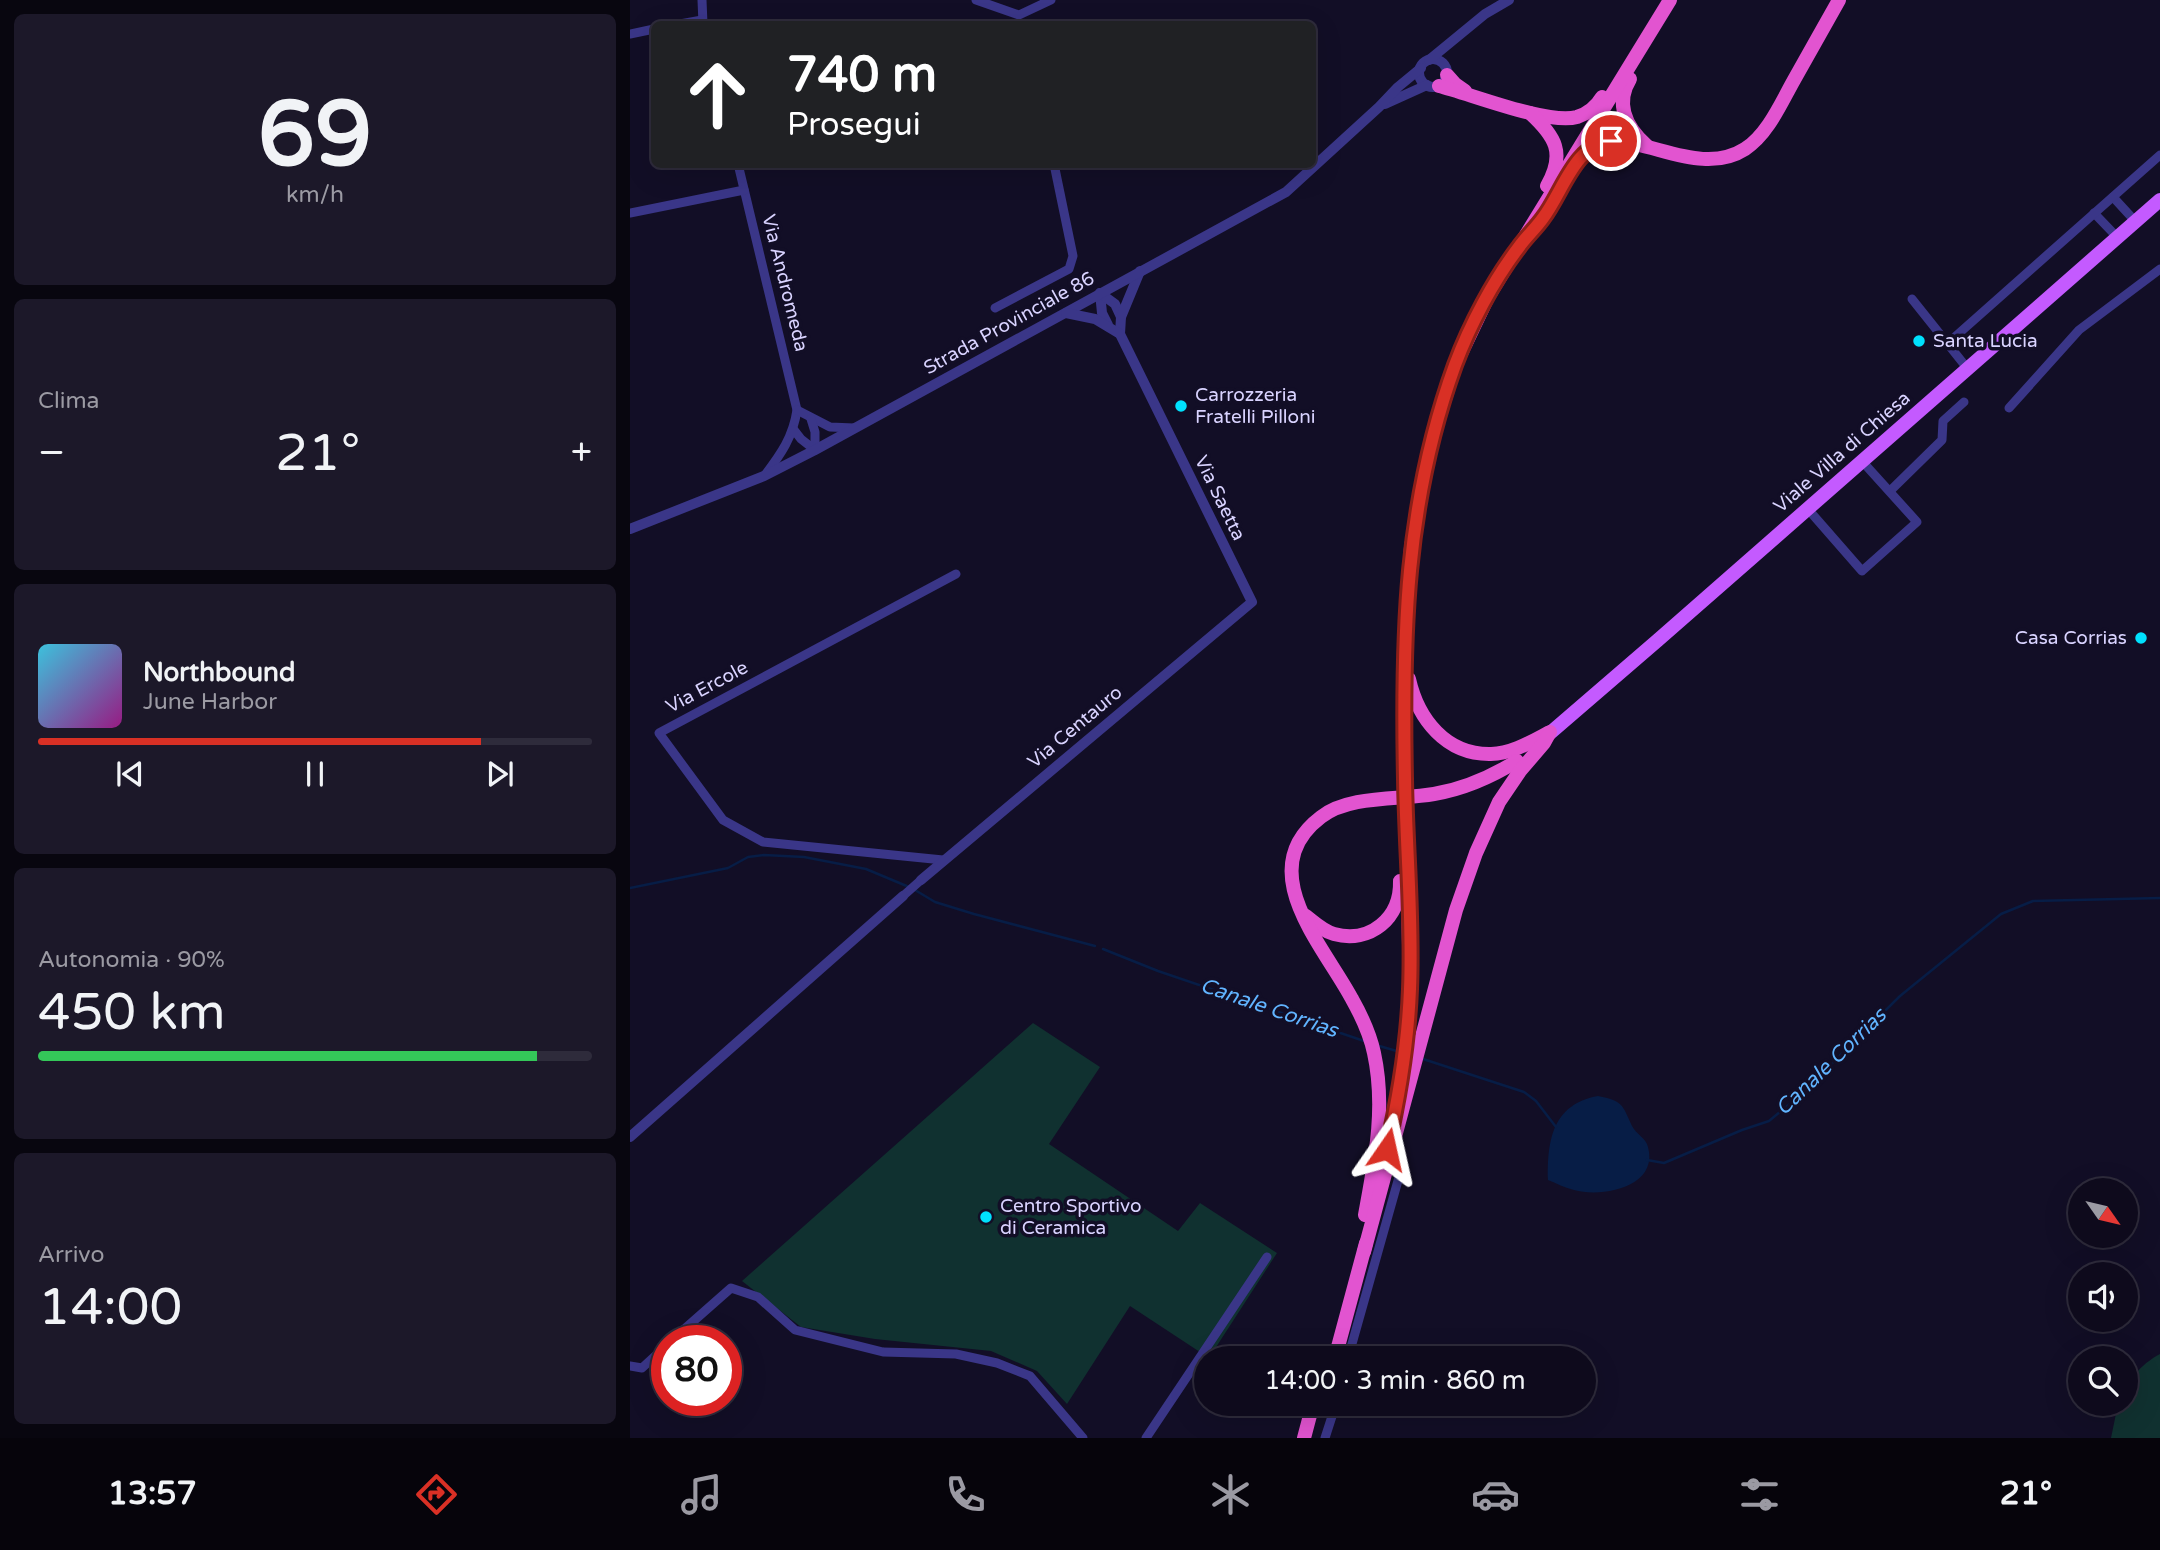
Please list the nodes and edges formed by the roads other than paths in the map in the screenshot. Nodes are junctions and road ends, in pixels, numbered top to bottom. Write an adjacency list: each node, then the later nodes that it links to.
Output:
1 (702, 0): 8 (street)
2 (976, 0): 7 (street)
3 (1051, 0): 7 (street)
4 (1509, 0): 12 (street, Strada Provinciale 86)
5 (1670, 0): 9 (highway)
6 (1839, 0): 17 (highway)
7 (1020, 20)
8 (702, 21)
9 (1654, 25): 16 (highway); 17 (highway); 30 (highway)
10 (651, 30): 11 (street)
11 (630, 34)
12 (1457, 36): 13 (street, Strada Provinciale 86); 14 (street)
13 (1425, 64): 14 (street); 14 (street); 15 (street, Strada Provinciale 86)
14 (1440, 78): 15 (street, Strada Provinciale 86); 16 (highway)
15 (1379, 107): 19 (street, Strada Provinciale 86)
16 (1530, 113): 30 (highway)
17 (1648, 147): 30 (highway)
18 (2160, 155): 24 (street)
19 (1316, 165)
20 (739, 168): 23 (street, Via Andromeda)
21 (1055, 168): 35 (street)
22 (1312, 168): 32 (street, Strada Provinciale 86)
23 (744, 190): 26 (street); 44 (street, Via Andromeda)
24 (2113, 197): 27 (street); 28 (street)
25 (2160, 200): 28 (main road, Viale Villa di Chiesa)
26 (630, 214)
27 (2094, 214): 29 (street); 40 (street)
28 (2135, 221): 29 (main road, Viale Villa di Chiesa)
29 (2117, 237): 41 (main road, Viale Villa di Chiesa)
30 (1518, 247): 56 (highway)
31 (2160, 269): 43 (street)
32 (1140, 271): 33 (street, Strada Provinciale 86); 37 (street, Via Saetta)
33 (1100, 293): 36 (street, Strada Provinciale 86); 37 (street); 38 (street)
34 (1912, 299): 40 (street)
35 (995, 308)
36 (1066, 313): 38 (street, Via Saetta); 46 (street, Strada Provinciale 86)
37 (1121, 317): 39 (street, Via Saetta)
38 (1108, 325): 39 (street, Via Saetta)
39 (1120, 334): 55 (street, Via Saetta)
40 (1948, 343): 41 (street)
41 (1967, 368): 49 (main road, Viale Villa di Chiesa)
42 (1964, 402): 51 (street)
43 (2009, 408)
44 (797, 410): 45 (street); 47 (street, Via Andromeda)
45 (811, 419): 46 (street); 48 (street)
46 (855, 428): 48 (street, Strada Provinciale 86)
47 (794, 430): 48 (street); 50 (street, Via Andromeda)
48 (815, 450): 50 (street, Strada Provinciale 86)
49 (1861, 460): 51 (street); 52 (main road, Viale Villa di Chiesa)
50 (764, 476): 53 (street, Strada Provinciale 86)
51 (1889, 491): 52 (street)
52 (1807, 508): 57 (main road, Viale Villa di Chiesa)
53 (630, 529)
54 (956, 574): 60 (street, Via Ercole)
55 (1252, 602): 60 (street, Via Centauro)
56 (1408, 690): 57 (highway); 59 (highway, bridge)
57 (1550, 732): 58 (main road, Viale Villa di Chiesa); 64 (highway)
58 (1517, 761): 63 (highway)
59 (1406, 813): 63 (highway); 64 (highway)
60 (943, 860): 61 (street, Via Centauro)
61 (921, 880): 62 (street)
62 (903, 896): 66 (street)
63 (1301, 914): 68 (highway)
64 (1410, 1061): 65 (highway); 67 (highway)
65 (1392, 1128): 68 (highway); 69 (highway)
66 (630, 1137)
67 (1389, 1161): 69 (highway); 74 (street)
68 (1365, 1215): 72 (highway)
69 (1364, 1252): 73 (highway)
70 (1267, 1257): 81 (street)
71 (689, 1325): 80 (street)
72 (1329, 1346)
73 (1338, 1346)
74 (1351, 1346)
75 (651, 1360): 76 (street)
76 (630, 1366)
77 (1310, 1416): 82 (highway)
78 (1320, 1416): 83 (highway)
79 (1332, 1416): 84 (street)
80 (1083, 1438)
81 (1146, 1438)
82 (1304, 1438)
83 (1314, 1438)
84 (1325, 1438)

